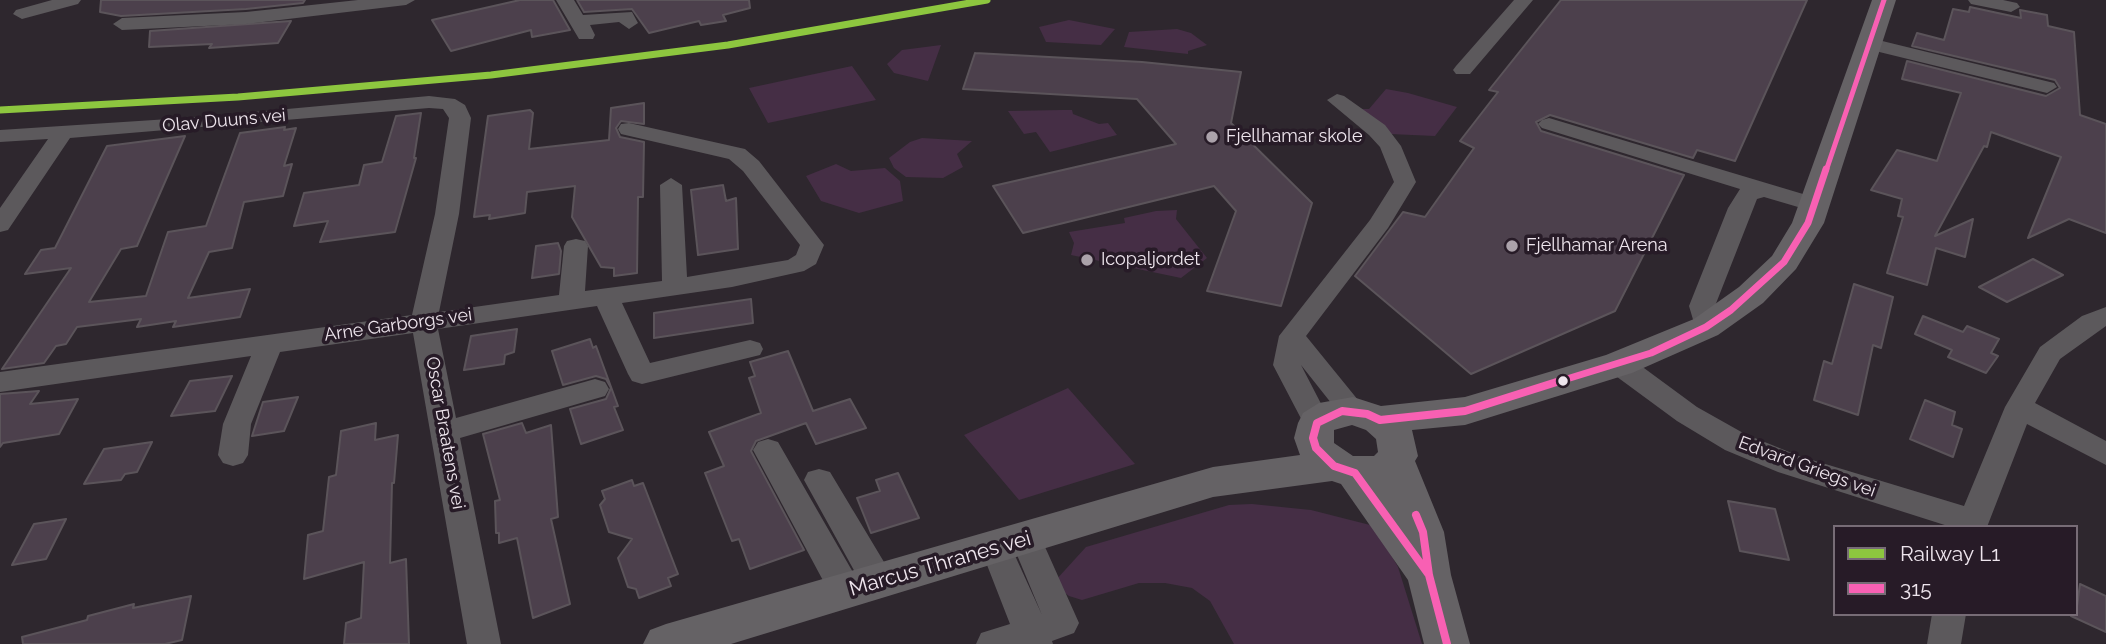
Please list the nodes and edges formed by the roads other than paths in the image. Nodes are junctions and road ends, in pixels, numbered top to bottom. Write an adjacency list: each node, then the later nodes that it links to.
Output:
1 (72, 0): 9 (street)
2 (406, 0): 7 (street)
3 (565, 0): 10 (street)
4 (1524, 0): 13 (street)
5 (1884, 0): 12 (main road)
6 (1977, 0): 8 (street)
7 (377, 2): 11 (street)
8 (2011, 7)
9 (22, 15)
10 (629, 23)
11 (122, 24)
12 (1870, 44): 14 (street); 23 (main road)
13 (1463, 70)
14 (2048, 86)
15 (1337, 100): 32 (street)
16 (448, 103): 19 (street, Olav Duuns vei); 30 (street, Oscar Braatens vei)
17 (1549, 124): 22 (street)
18 (629, 129): 26 (street, Arne Garborgs vei)
19 (62, 134): 20 (street, Olav Duuns vei); 24 (street)
20 (0, 136)
21 (671, 185): 26 (street)
22 (1763, 190): 23 (street); 31 (street)
23 (1815, 205): 31 (main road)
24 (0, 225)
25 (576, 246): 28 (street)
26 (675, 287): 27 (street, Arne Garborgs vei)
27 (606, 297): 28 (street, Arne Garborgs vei); 34 (street)
28 (571, 302): 30 (street, Arne Garborgs vei)
29 (2106, 316): 38 (street, Edvard Griegs vei)
30 (425, 322): 33 (street, Arne Garborgs vei); 39 (street, Oscar Braatens vei)
31 (1706, 327): 35 (main road)
32 (1292, 336): 40 (street); 42 (street)
33 (270, 343): 36 (street, Arne Garborgs vei); 44 (street)
34 (750, 349)
35 (1619, 364): 40 (main road); 46 (street, Edvard Griegs vei)
36 (0, 382)
37 (595, 389): 39 (street)
38 (2019, 407): 43 (street); 46 (street, Edvard Griegs vei)
39 (445, 432): 52 (street, Oscar Braatens vei)
40 (1382, 435): 42 (main road); 42 (main road); 48 (main road)
41 (768, 450): 49 (street)
42 (1330, 450): 47 (main road, Marcus Thranes vei); 48 (main road)
43 (2106, 454)
44 (233, 455)
45 (819, 480): 49 (street)
46 (1971, 524)
47 (1011, 543): 49 (main road, Marcus Thranes vei); 51 (street)
48 (1429, 575): 55 (main road)
49 (862, 587): 53 (main road, Marcus Thranes vei)
50 (1949, 616): 56 (street)
51 (1043, 633): 54 (street)
52 (484, 644)
53 (666, 644)
54 (993, 644)
55 (1447, 644)
56 (1944, 644)

